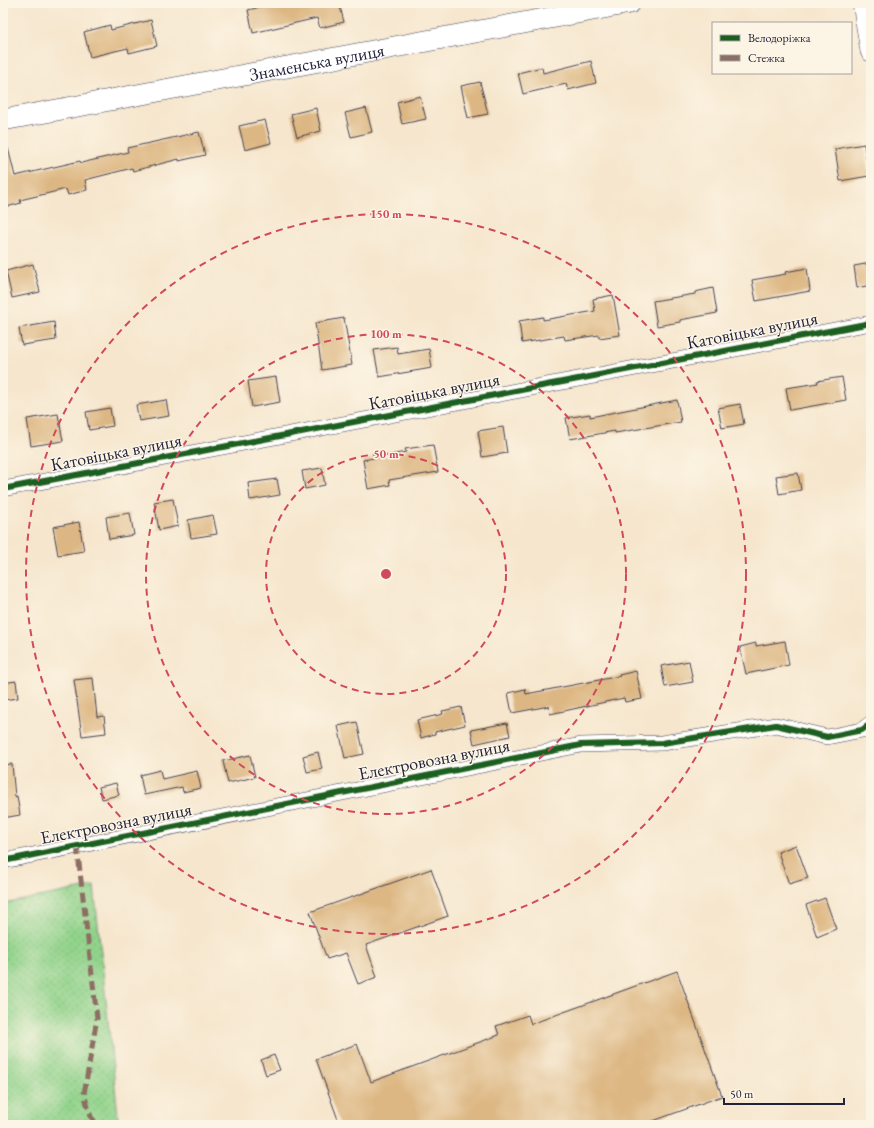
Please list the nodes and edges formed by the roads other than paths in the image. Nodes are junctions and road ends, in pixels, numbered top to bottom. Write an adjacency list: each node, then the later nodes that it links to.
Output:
1 (630, 3): 4 (main road, Знаменська вулиця)
2 (863, 3): 3 (main road)
3 (871, 51)
4 (3, 120)
5 (871, 323): 6 (street, Катовіцька вулиця)
6 (3, 489)
7 (871, 723): 8 (street, Електровозна вулиця)
8 (3, 860)

